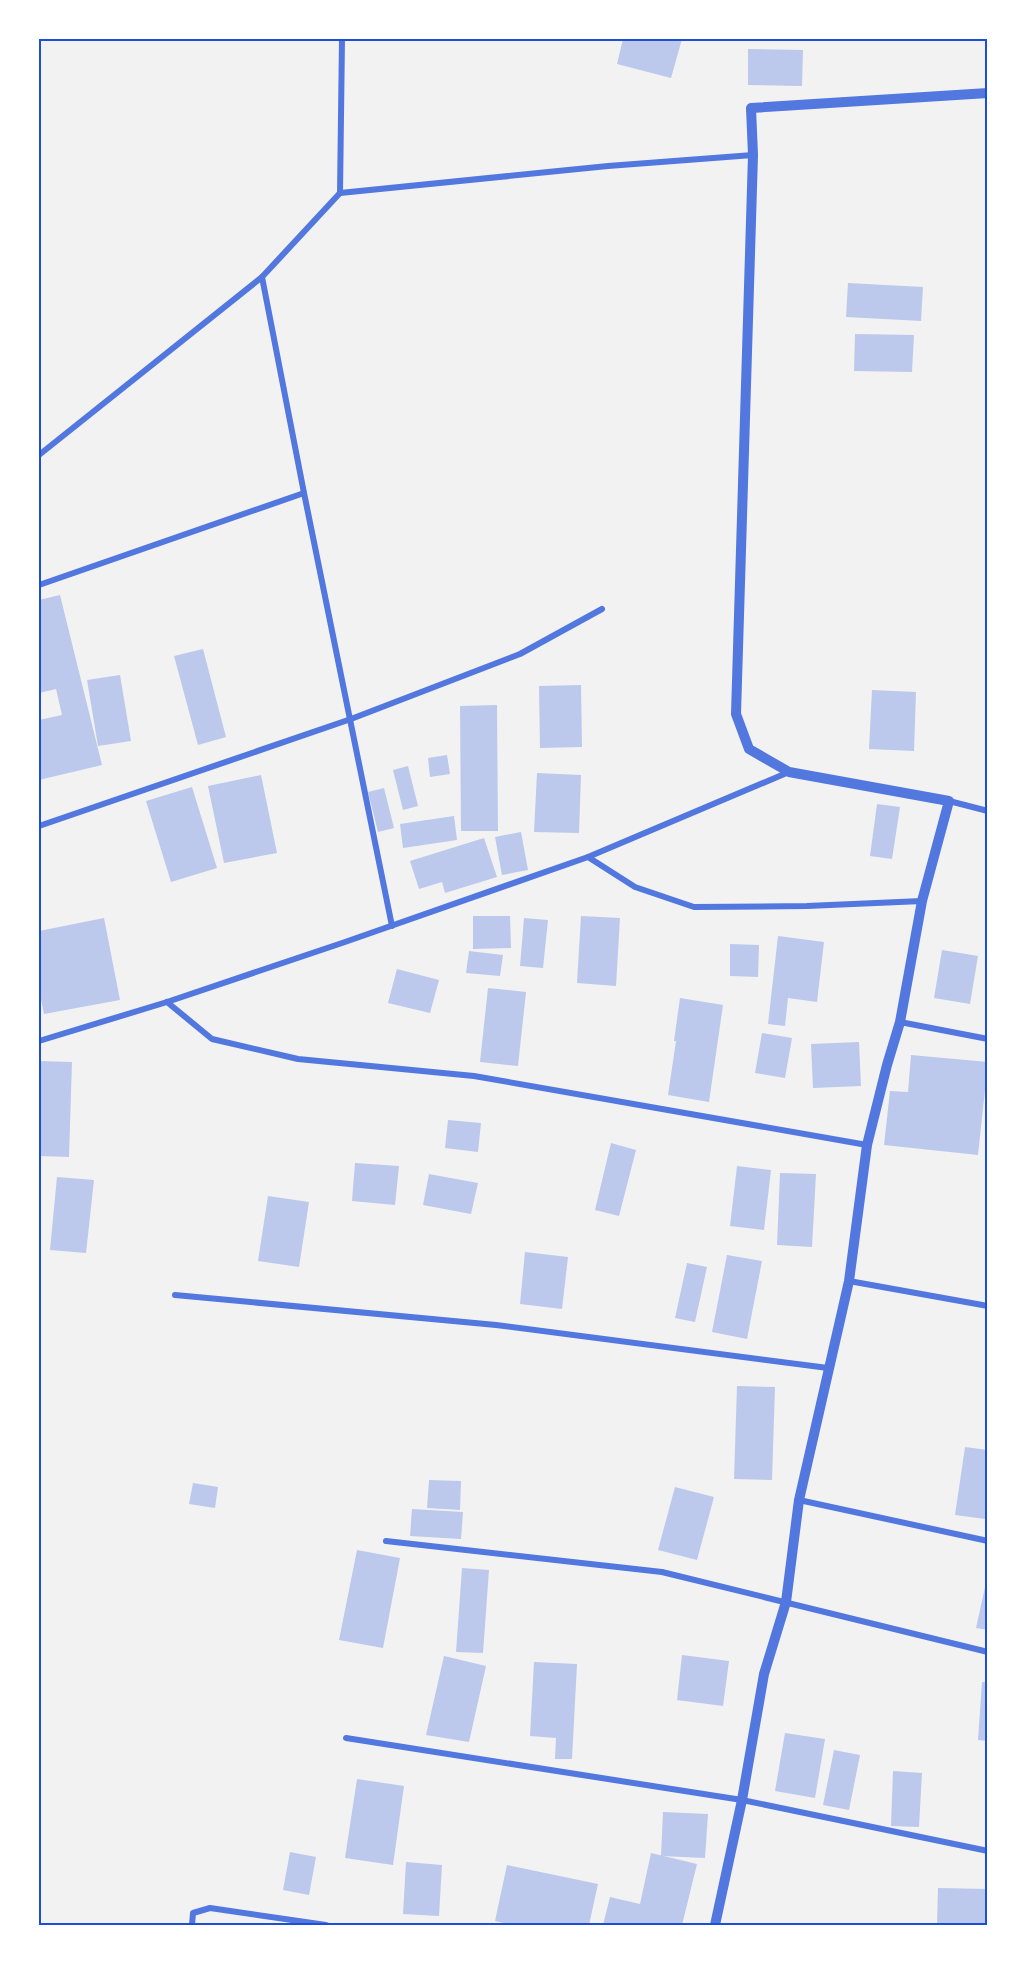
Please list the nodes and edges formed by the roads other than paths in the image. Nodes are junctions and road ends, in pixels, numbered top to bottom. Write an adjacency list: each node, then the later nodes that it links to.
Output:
1 (342, 39): 4 (street)
2 (988, 93): 3 (street)
3 (753, 155): 4 (street); 11 (street)
4 (340, 194): 5 (street)
5 (262, 277): 6 (street); 7 (street)
6 (39, 455)
7 (304, 493): 8 (street); 10 (street)
8 (39, 585)
9 (602, 609): 10 (street)
10 (351, 719): 14 (street); 17 (street)
11 (789, 772): 12 (street); 15 (street)
12 (949, 801): 13 (street); 16 (street)
13 (988, 811)
14 (39, 826)
15 (588, 857): 16 (street); 17 (street)
16 (922, 901): 19 (street)
17 (392, 926): 18 (street)
18 (166, 1002): 21 (street); 22 (street)
19 (900, 1022): 20 (street); 22 (street)
20 (988, 1040)
21 (39, 1041)
22 (867, 1145): 23 (street)
23 (849, 1281): 25 (street); 26 (street)
24 (175, 1295): 26 (street)
25 (988, 1306)
26 (828, 1368): 27 (street)
27 (799, 1500): 29 (street); 30 (street)
28 (386, 1541): 30 (street)
29 (988, 1541)
30 (786, 1602): 31 (street); 33 (street)
31 (988, 1652)
32 (346, 1738): 33 (street)
33 (741, 1800): 34 (street); 37 (street)
34 (988, 1851)
35 (192, 1925): 36 (street)
36 (326, 1925)
37 (715, 1925)

